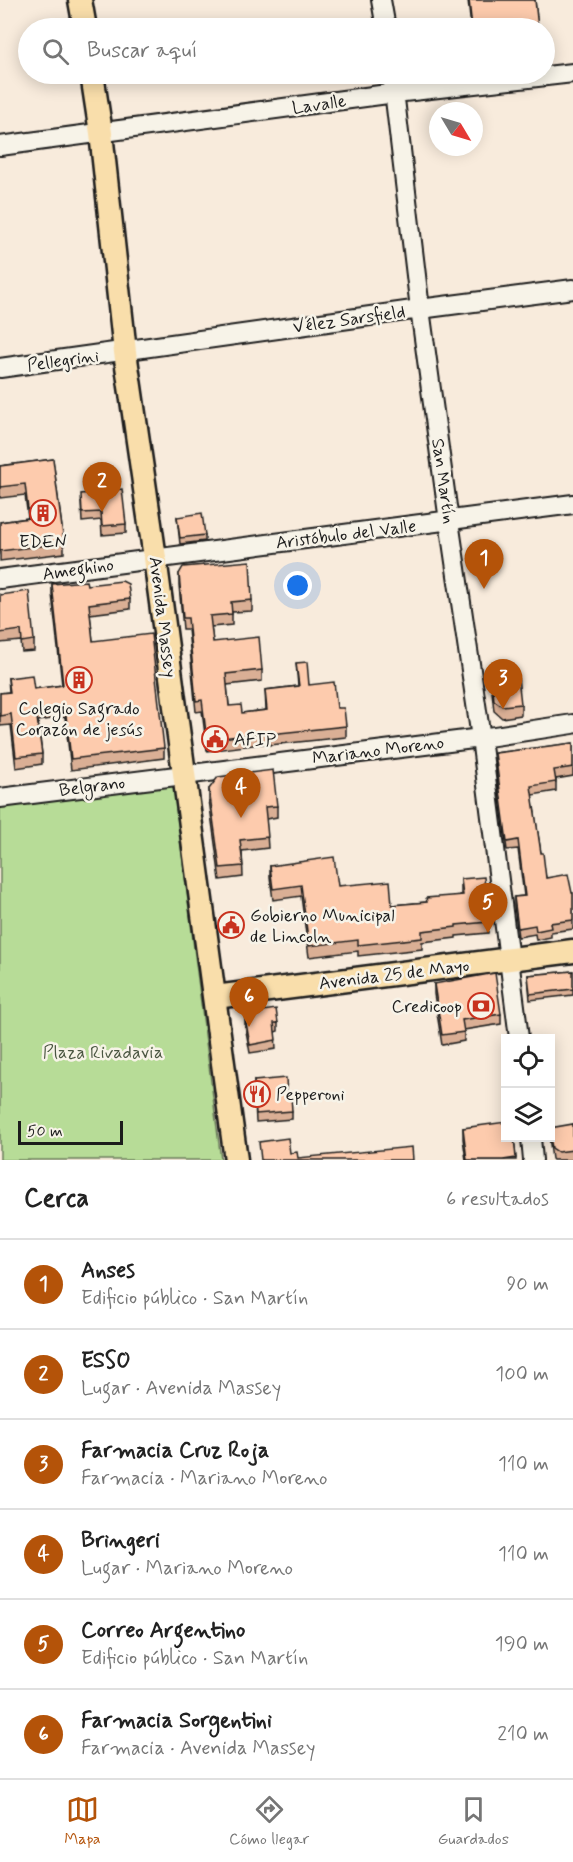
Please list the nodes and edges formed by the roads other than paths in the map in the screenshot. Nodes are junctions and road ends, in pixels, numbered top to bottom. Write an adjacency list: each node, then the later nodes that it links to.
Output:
1 (80, 0): 3 (main road)
2 (381, 0): 4 (street)
3 (83, 18)
4 (384, 18)
5 (573, 73): 6 (street, Lavalle)
6 (555, 75)
7 (94, 84): 11 (main road, Avenida Massey)
8 (394, 84): 10 (street, San Martín)
9 (475, 84): 10 (street, Lavalle)
10 (395, 93): 11 (street, Lavalle); 14 (street, San Martín)
11 (101, 133): 12 (street, Lavalle); 15 (main road, Avenida Massey)
12 (0, 146)
13 (573, 289): 14 (street, Vélez Sarsfield)
14 (420, 309): 15 (street, Vélez Sarsfield); 18 (street, San Martín)
15 (125, 352): 16 (street, Pellegrini); 19 (main road, Avenida Massey)
16 (0, 368)
17 (573, 504): 18 (street, Aristóbulo del Valle)
18 (449, 521): 19 (street, Aristóbulo del Valle); 22 (street, San Martín)
19 (155, 558): 20 (street, Ameghino); 23 (main road, Avenida Massey)
20 (0, 579)
21 (573, 724): 22 (street, Mariano Moreno)
22 (481, 738): 23 (street, Mariano Moreno); 26 (street, San Martín)
23 (183, 774): 24 (street, Belgrano); 27 (main road, Avenida Massey)
24 (0, 798)
25 (573, 951): 26 (main road, Avenida 25 de Mayo)
26 (510, 959): 27 (main road, Avenida 25 de Mayo); 28 (street, San Martín)
27 (215, 998): 30 (main road, Avenida Massey)
28 (519, 1034)
29 (531, 1142): 31 (street)
30 (236, 1160)
31 (533, 1160)

